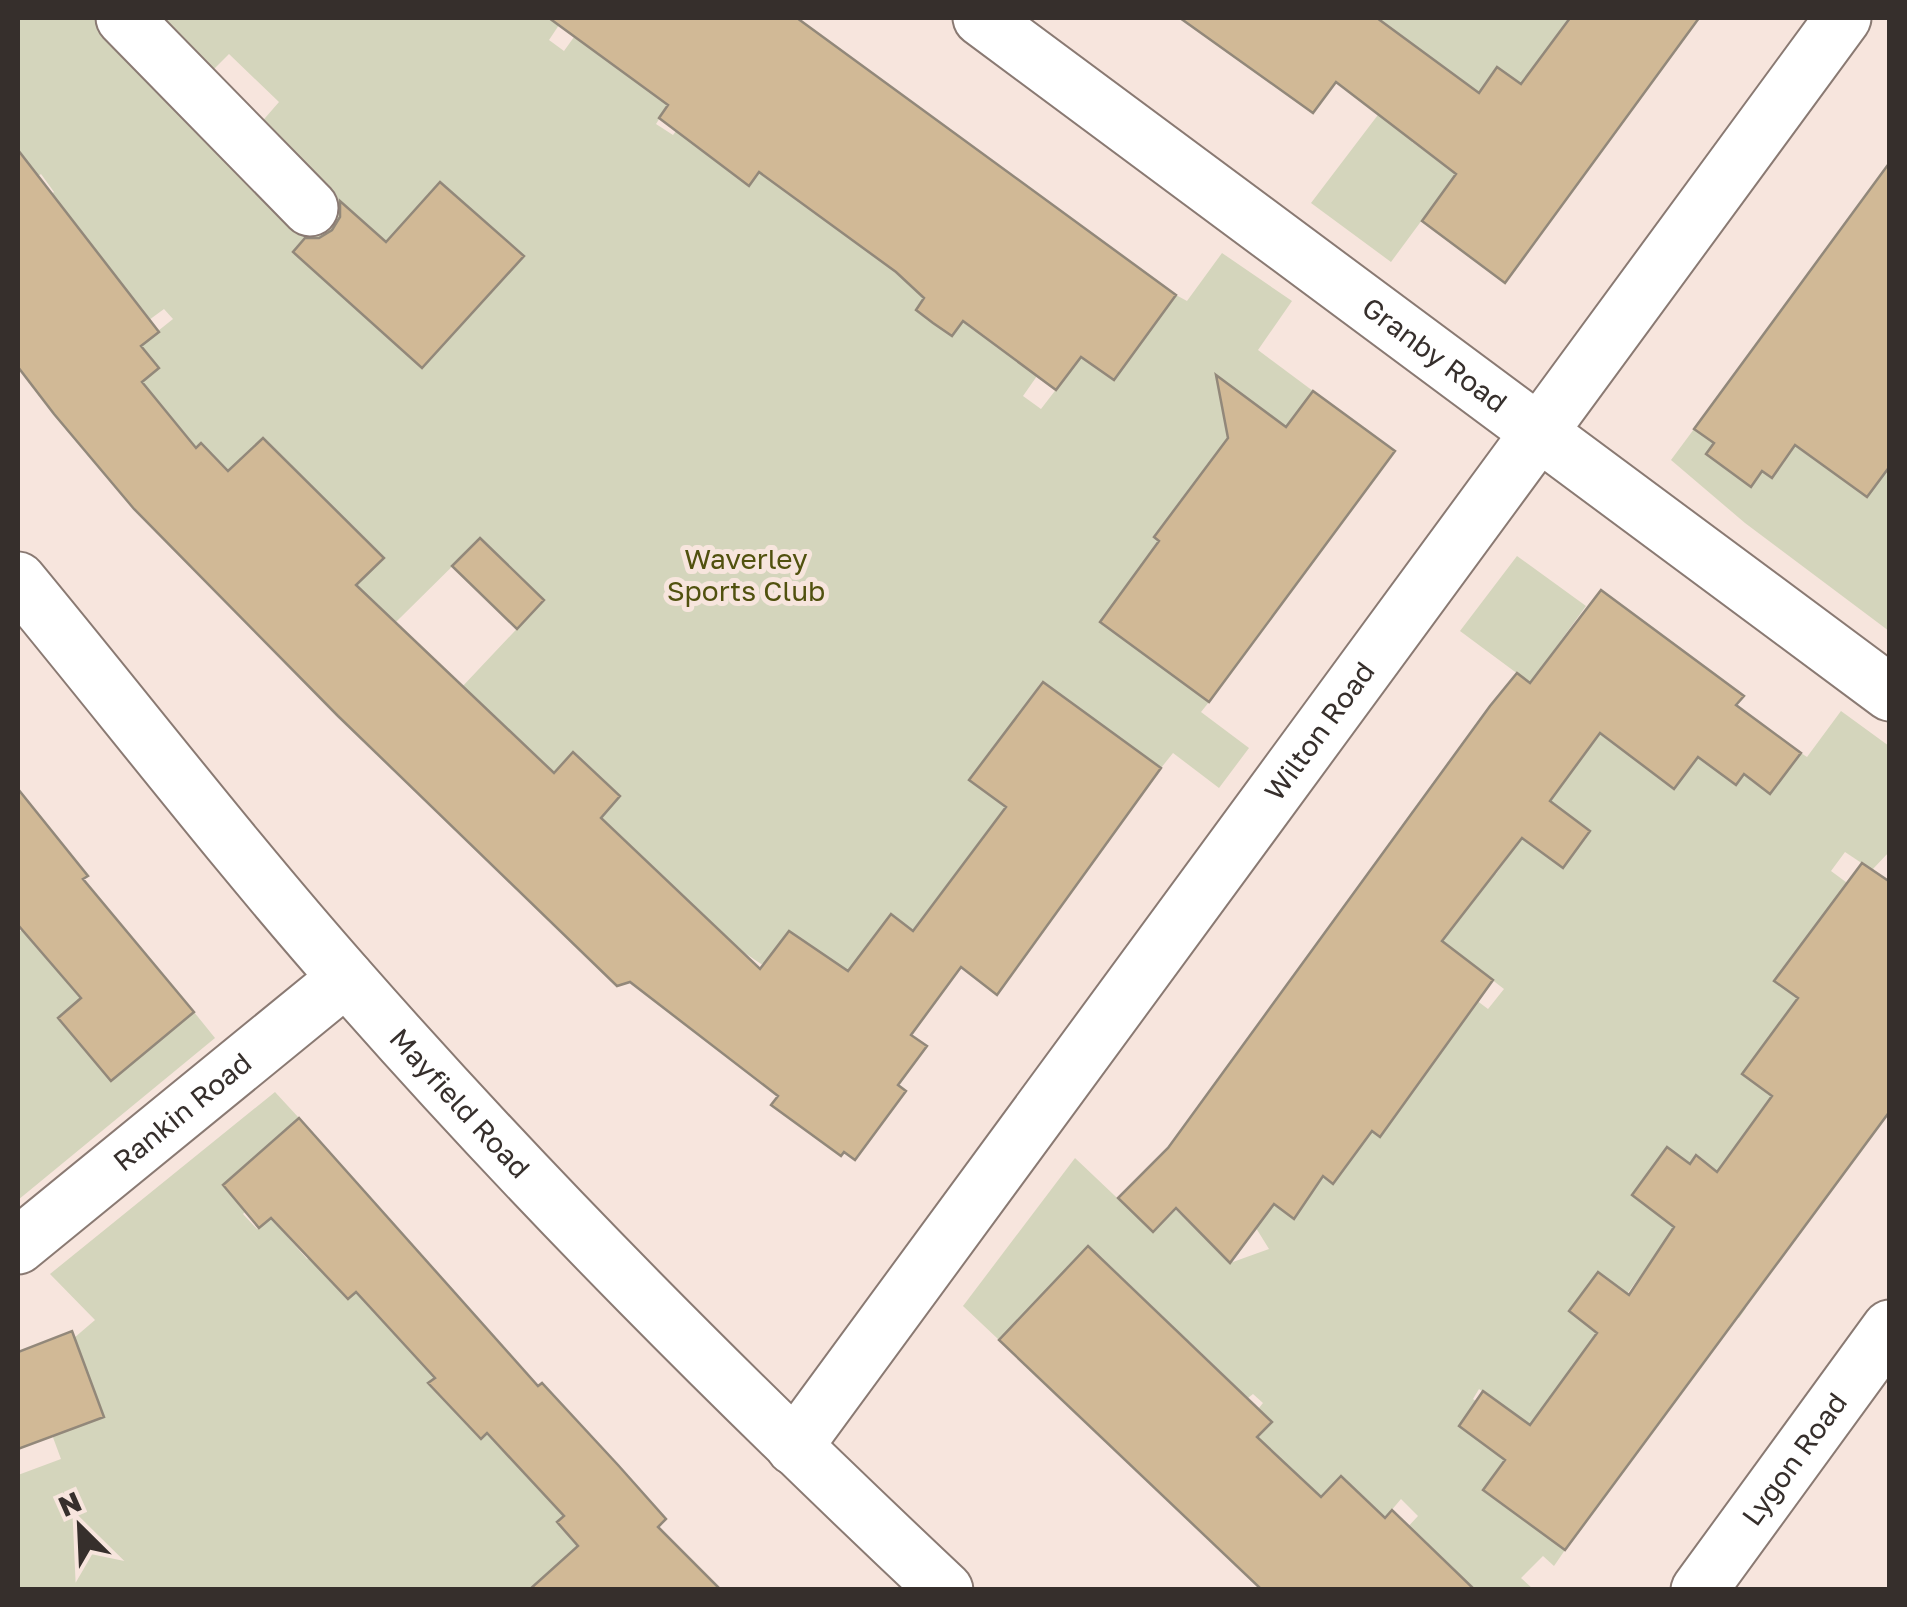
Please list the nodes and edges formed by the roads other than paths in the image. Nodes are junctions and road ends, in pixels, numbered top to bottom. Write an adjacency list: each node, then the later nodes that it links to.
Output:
1 (124, 18): 4 (street)
2 (981, 18): 5 (street, Granby Road)
3 (1843, 18): 5 (street, Wilton Road)
4 (310, 208)
5 (1540, 432): 7 (street, Granby Road); 11 (street, Wilton Road)
6 (18, 580): 8 (street, Mayfield Road)
7 (1890, 694)
8 (346, 978): 9 (street, Rankin Road); 11 (street, Mayfield Road)
9 (18, 1246)
10 (1890, 1328): 13 (street, Lygon Road)
11 (794, 1447): 12 (street, Mayfield Road)
12 (945, 1590)
13 (1699, 1590)

